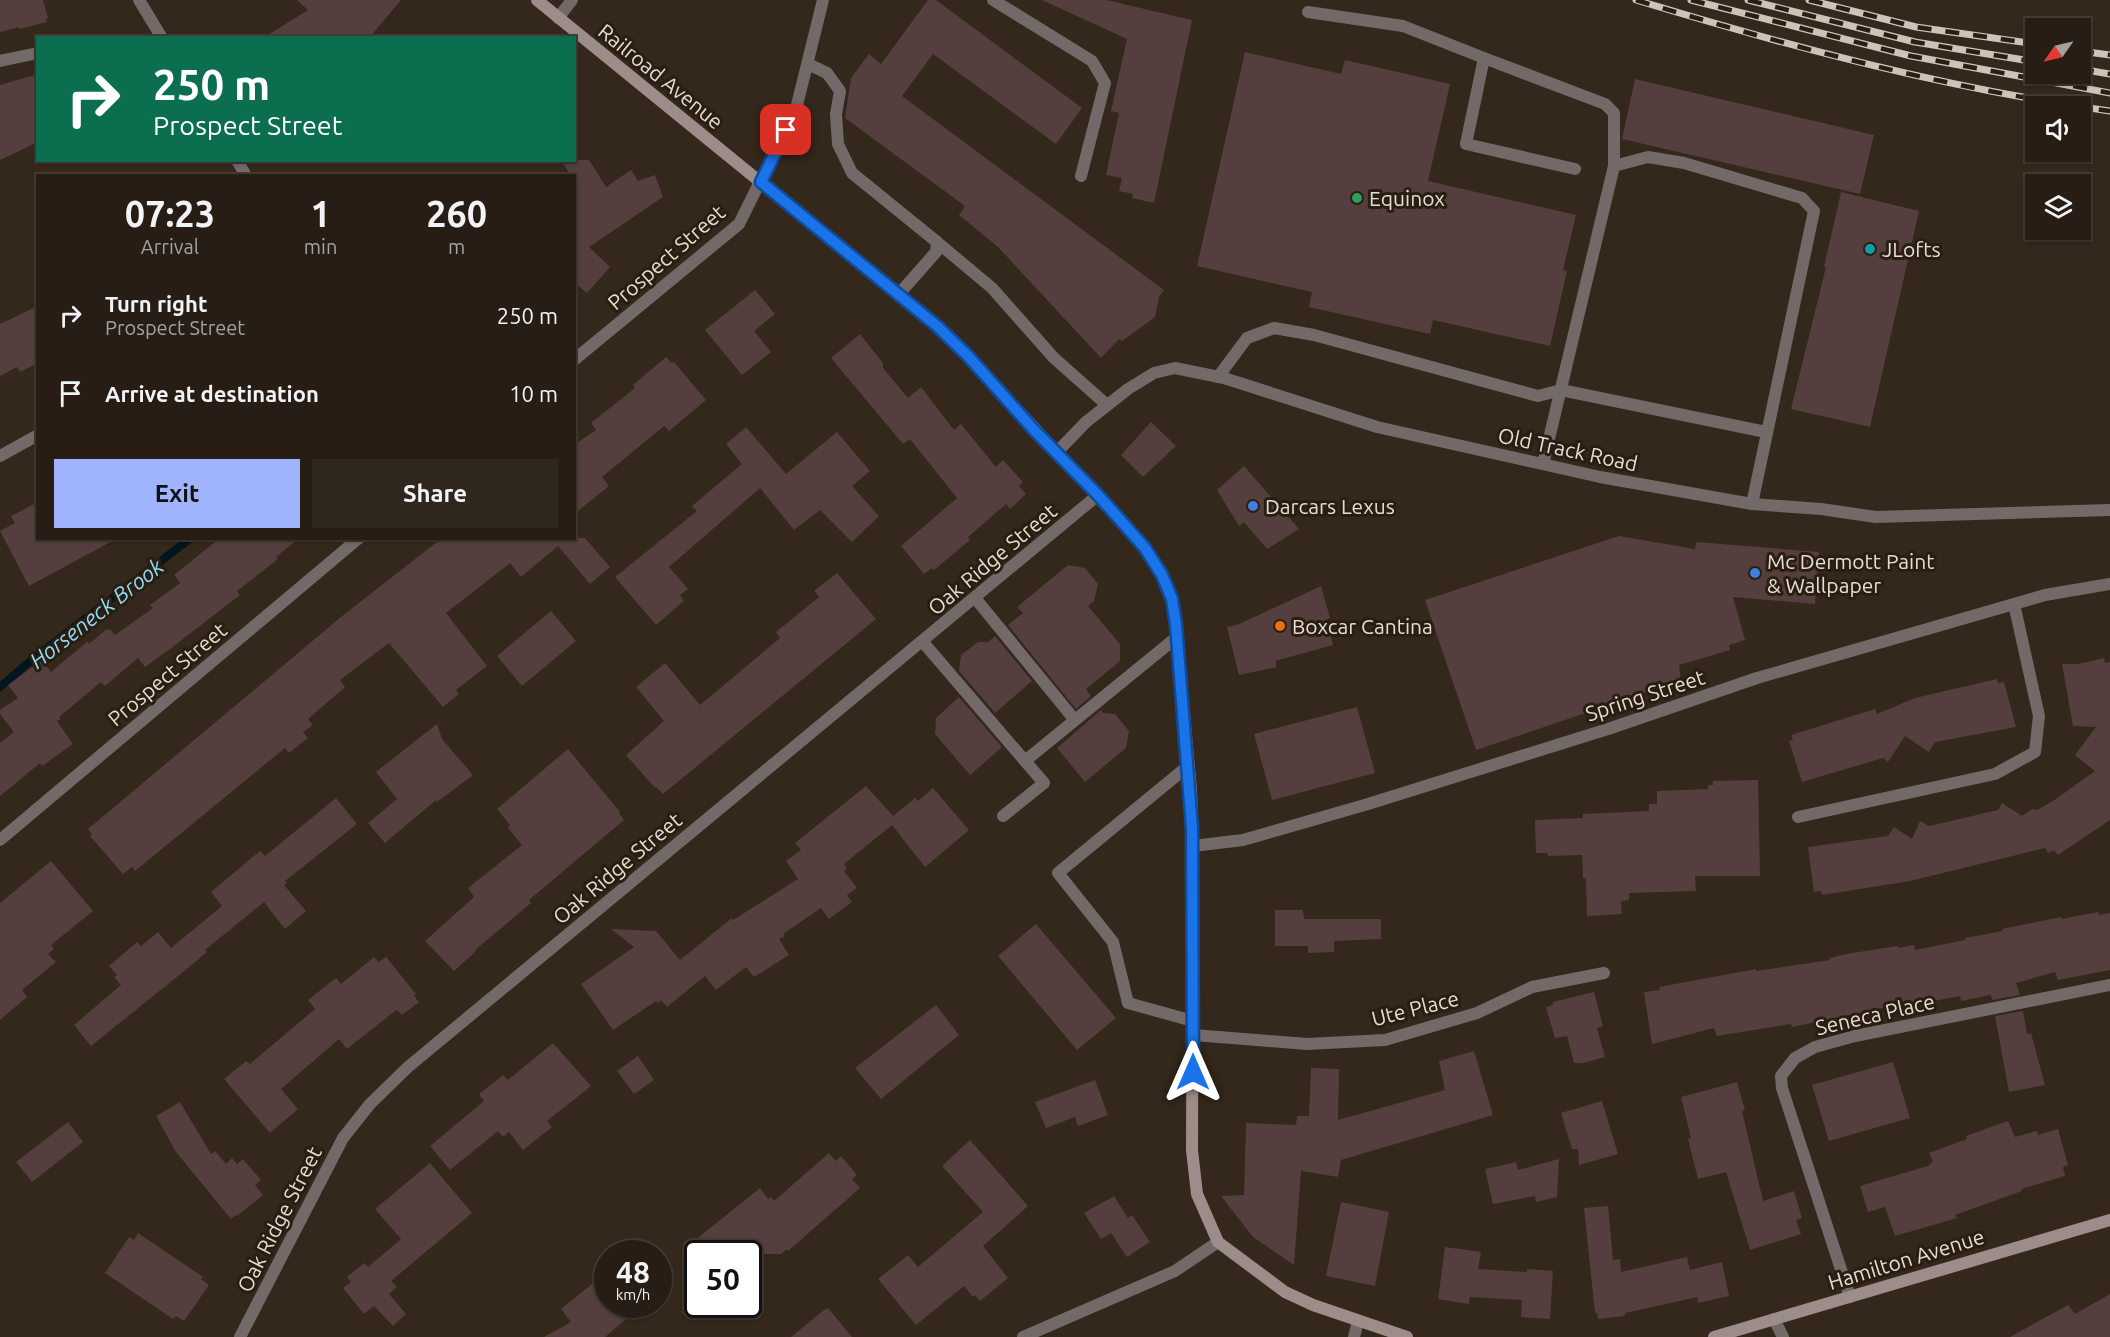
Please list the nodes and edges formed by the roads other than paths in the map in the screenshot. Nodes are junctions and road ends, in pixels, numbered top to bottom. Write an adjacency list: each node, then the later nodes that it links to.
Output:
1 (139, 0): 8 (street)
2 (537, 0): 7 (main road, Railroad Avenue)
3 (572, 0): 7 (street)
4 (823, 0): 12 (street, Prospect Street)
5 (993, 0): 15 (street)
6 (1308, 12): 10 (street)
7 (558, 18): 16 (main road, Railroad Avenue)
8 (161, 36)
9 (36, 53): 11 (street)
10 (1484, 58): 13 (street); 14 (street)
11 (0, 61)
12 (808, 64): 16 (street, Prospect Street); 17 (street)
13 (1614, 166): 21 (street); 23 (street)
14 (1575, 169)
15 (1081, 176)
16 (761, 182): 18 (main road, Railroad Avenue); 19 (street, Prospect Street)
17 (937, 242): 18 (street); 22 (street)
18 (898, 295): 25 (main road, Railroad Avenue)
19 (576, 358)
20 (1218, 377): 21 (street); 22 (street, Old Track Road); 27 (street, Old Track Road)
21 (1561, 390): 23 (street); 27 (street)
22 (1107, 405): 25 (street, Old Track Road)
23 (1766, 432): 29 (street)
24 (36, 436): 26 (street)
25 (1057, 452): 28 (main road, Railroad Avenue)
26 (0, 456)
27 (1543, 464): 29 (street, Old Track Road)
28 (1098, 495): 33 (street, Oak Ridge Street); 35 (main road, Railroad Avenue)
29 (1752, 504): 30 (street, Old Track Road)
30 (2110, 510)
31 (356, 540): 42 (street, Prospect Street)
32 (2110, 584): 34 (street, Spring Street)
33 (975, 598): 36 (street, Oak Ridge Street); 37 (street)
34 (2014, 604): 41 (street); 43 (street, Spring Street)
35 (1177, 637): 37 (street); 39 (main road, Railroad Avenue)
36 (922, 641): 38 (street); 53 (street, Oak Ridge Street)
37 (1074, 719): 38 (street)
38 (1025, 760): 40 (street)
39 (1188, 766): 43 (main road, Railroad Avenue); 46 (street)
40 (1003, 816)
41 (1798, 817)
42 (0, 840)
43 (1193, 846): 46 (main road, Railroad Avenue)
44 (1604, 973): 47 (street, Ute Place)
45 (2110, 985): 50 (street, Seneca Place)
46 (1193, 1021): 47 (main road, Railroad Avenue)
47 (1194, 1035): 49 (main road, Railroad Avenue)
48 (2110, 1220): 50 (main road, Hamilton Avenue)
49 (1218, 1242): 52 (main road); 54 (street)
50 (1850, 1297): 51 (main road, Hamilton Avenue)
51 (1774, 1319): 57 (main road, Hamilton Avenue); 58 (street)
52 (1358, 1321): 55 (street); 56 (main road)
53 (240, 1337)
54 (1023, 1337)
55 (1354, 1337)
56 (1407, 1337)
57 (1714, 1337)
58 (1783, 1337)

